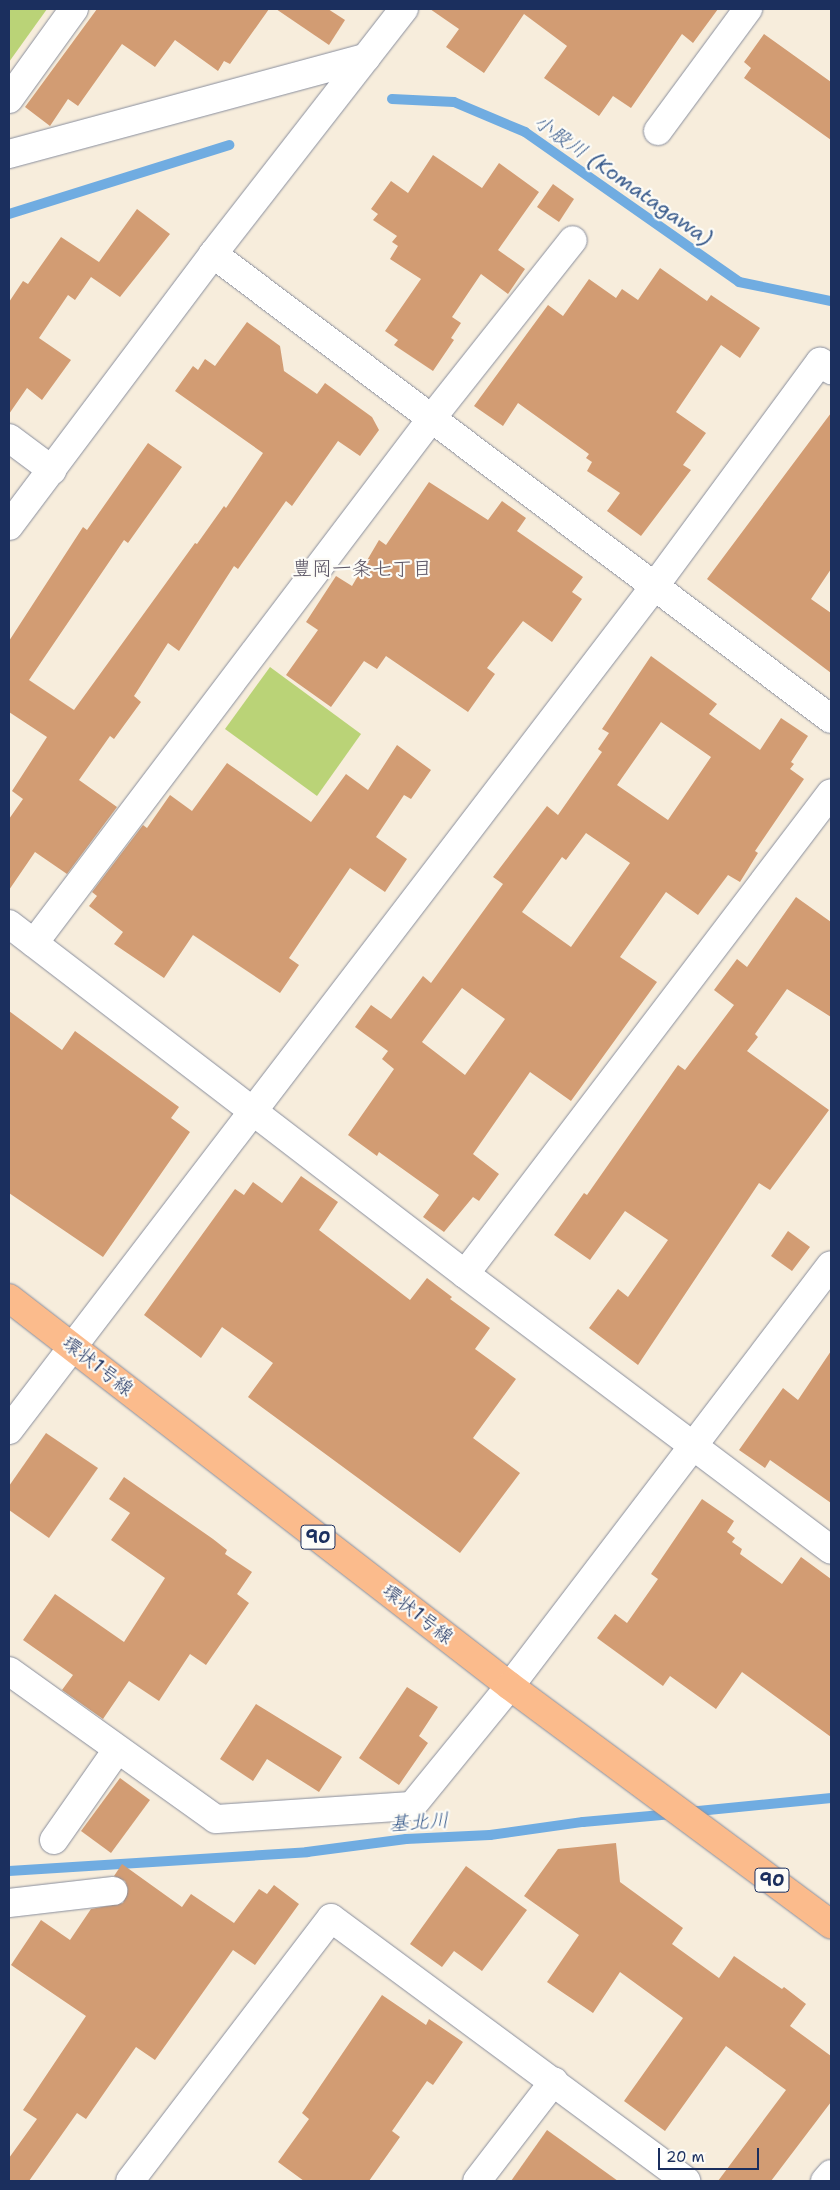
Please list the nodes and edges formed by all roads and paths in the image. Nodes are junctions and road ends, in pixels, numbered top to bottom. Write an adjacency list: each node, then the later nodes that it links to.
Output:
1 (74, 9): 5 (street)
2 (404, 9): 4 (street)
3 (748, 9): 6 (street)
4 (366, 58): 7 (street); 9 (street)
5 (9, 99)
6 (658, 131)
7 (9, 154)
8 (573, 240): 11 (street)
9 (213, 254): 11 (street); 13 (street)
10 (831, 370): 15 (street)
11 (430, 419): 15 (street); 19 (street)
12 (9, 438): 13 (street)
13 (52, 470): 14 (street)
14 (9, 526)
15 (654, 588): 16 (street); 20 (street)
16 (831, 719)
17 (831, 793): 22 (street)
18 (9, 924): 19 (street)
19 (34, 943): 20 (street)
20 (253, 1113): 22 (street); 24 (street)
21 (831, 1265): 26 (street)
22 (465, 1274): 26 (street)
23 (9, 1298): 24 (main road, 環状1号線 / 90)
24 (72, 1346): 25 (street); 29 (main road, 環状1号線 / 90)
25 (9, 1430)
26 (693, 1446): 27 (street); 29 (street)
27 (831, 1550)
28 (9, 1670): 30 (street)
29 (510, 1686): 30 (street); 34 (main road, 環状1号線 / 90)
30 (117, 1750): 31 (street)
31 (54, 1840)
32 (113, 1891): 33 (street)
33 (9, 1903)
34 (831, 1924)
35 (554, 2081): 37 (street); 38 (street); 39 (street)
36 (831, 2174): 40 (street)
37 (130, 2181)
38 (477, 2181)
39 (686, 2181)
40 (825, 2181)

